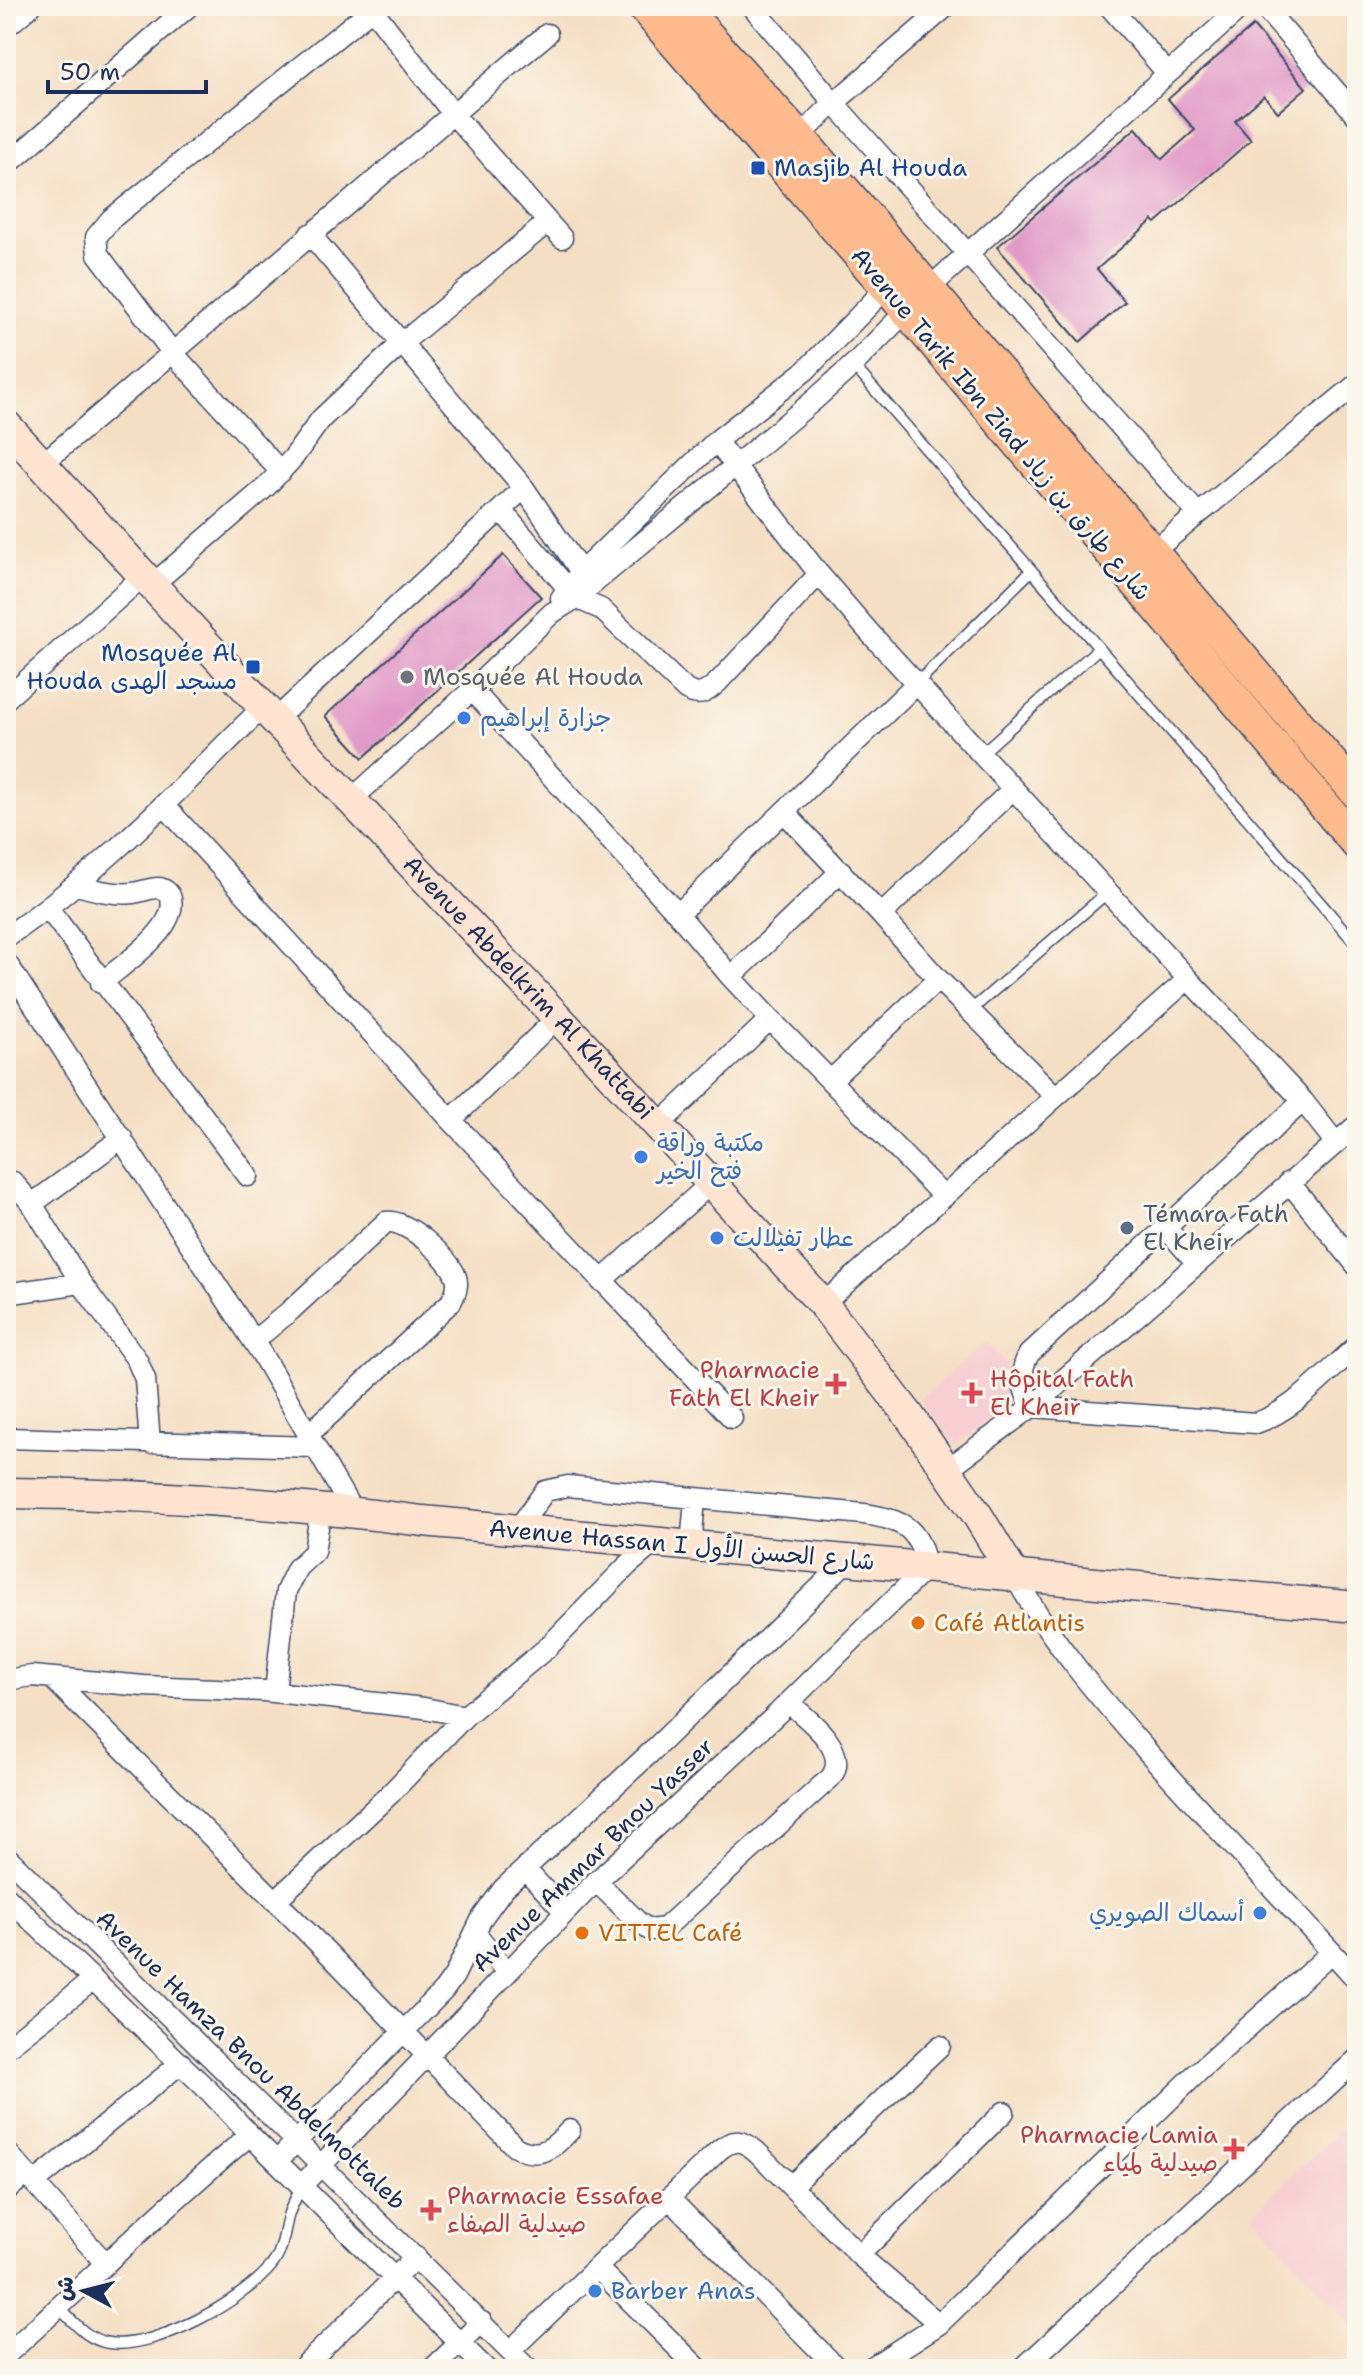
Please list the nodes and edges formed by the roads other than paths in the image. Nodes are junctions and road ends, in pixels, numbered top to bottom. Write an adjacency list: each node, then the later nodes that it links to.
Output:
1 (31, 6): 11 (street)
2 (189, 6): 18 (street)
3 (643, 6): 23 (main road, Avenue Tarik Ibn Ziad شارع طارق بن زياد)
4 (681, 6): 17 (main road, Avenue Tarik Ibn Ziad شارع طارق بن زياد)
5 (752, 6): 14 (street)
6 (947, 6): 14 (street)
7 (1109, 6): 13 (street)
8 (1243, 6): 13 (street)
9 (1263, 6): 16 (street)
10 (371, 8): 15 (street); 25 (street)
11 (6, 27)
12 (547, 34): 15 (street)
13 (1167, 73): 22 (street)
14 (834, 103): 17 (street); 22 (street)
15 (453, 114): 19 (street); 20 (street)
16 (1357, 114)
17 (799, 137): 23 (main road, Avenue Tarik Ibn Ziad شارع طارق بن زياد)
18 (6, 166)
19 (547, 223): 21 (street); 24 (street)
20 (310, 234): 24 (street); 25 (street)
21 (562, 238)
22 (967, 253): 23 (street); 35 (street)
23 (907, 289): 26 (street); 29 (street); 36 (main road, Avenue Tarik Ibn Ziad شارع طارق بن زياد); 52 (main road, Avenue Tarik Ibn Ziad شارع طارق بن زياد)
24 (402, 343): 32 (street); 33 (street)
25 (172, 352): 30 (street); 32 (street)
26 (853, 365): 31 (street); 37 (lane)
27 (1357, 384): 35 (street)
28 (10, 436): 30 (main road, Avenue Abdelkrim Al Khattabi)
29 (716, 441): 31 (street); 40 (street)
30 (42, 464): 39 (main road, Avenue Abdelkrim Al Khattabi)
31 (735, 464): 38 (street); 40 (street)
32 (281, 472): 39 (street)
33 (524, 488): 34 (street); 40 (street)
34 (501, 510): 40 (street); 45 (street)
35 (1198, 514): 36 (street)
36 (1151, 553): 48 (main road, Avenue Tarik Ibn Ziad شارع طارق بن زياد)
37 (1031, 571): 41 (lane); 42 (lane)
38 (819, 574): 40 (street); 42 (street)
39 (147, 580): 44 (street); 45 (main road, Avenue Abdelkrim Al Khattabi)
40 (578, 585): 43 (street)
41 (1099, 648): 46 (lane); 60 (lane)
42 (917, 683): 46 (street); 51 (street)
43 (472, 690): 49 (street); 57 (street)
44 (6, 699)
45 (269, 713): 49 (main road, Avenue Abdelkrim Al Khattabi); 50 (street)
46 (982, 753): 47 (street)
47 (1013, 789): 55 (street); 58 (street)
48 (1357, 793)
49 (352, 799): 67 (main road, Avenue Abdelkrim Al Khattabi)
50 (164, 805): 54 (street); 72 (street)
51 (785, 813): 53 (street); 57 (street)
52 (1357, 844)
53 (841, 871): 58 (street); 62 (street)
54 (77, 885): 56 (street); 65 (street)
55 (1108, 892): 64 (street); 66 (lane)
56 (48, 908): 59 (street); 65 (street)
57 (678, 914): 62 (street)
58 (881, 915): 63 (street)
59 (6, 937)
60 (1357, 945)
61 (6, 962): 75 (street)
62 (731, 977): 68 (street)
63 (938, 979): 66 (street); 69 (street)
64 (1188, 979): 70 (street); 71 (street)
65 (101, 983): 77 (street)
66 (970, 1011): 70 (street)
67 (557, 1018): 72 (street); 74 (main road, Avenue Abdelkrim Al Khattabi)
68 (770, 1019): 69 (street); 74 (street)
69 (831, 1080): 81 (street)
70 (1055, 1096): 81 (street)
71 (1303, 1101): 76 (street); 83 (street)
72 (451, 1120): 86 (street)
73 (1357, 1125): 76 (street)
74 (658, 1126): 80 (main road, Avenue Abdelkrim Al Khattabi)
75 (122, 1138): 82 (street); 90 (street)
76 (1335, 1142): 79 (street)
77 (248, 1176)
78 (8, 1179): 82 (street)
79 (1289, 1182): 84 (street); 85 (street)
80 (710, 1184): 86 (street); 89 (main road, Avenue Abdelkrim Al Khattabi)
81 (944, 1197): 89 (street)
82 (32, 1204): 87 (street)
83 (1165, 1227): 84 (street); 92 (street)
84 (1197, 1263): 92 (street)
85 (1357, 1266)
86 (601, 1281): 93 (street)
87 (81, 1283): 88 (street); 96 (street)
88 (6, 1294)
89 (823, 1304): 97 (main road, Avenue Abdelkrim Al Khattabi)
90 (254, 1341): 95 (street); 95 (street)
91 (1357, 1346): 92 (street)
92 (1032, 1407): 97 (street)
93 (732, 1418)
94 (6, 1438): 96 (street)
95 (311, 1440): 96 (street); 101 (street)
96 (150, 1443)
97 (946, 1470): 107 (main road, Avenue Abdelkrim Al Khattabi)
98 (6, 1493): 100 (main road, Avenue Hassan I شارع الحسن الأول)
99 (695, 1499): 102 (street); 104 (street); 106 (street)
100 (321, 1509): 101 (main road, Avenue Hassan I شارع الحسن الأول); 111 (street)
101 (353, 1512): 102 (main road, Avenue Hassan I شارع الحسن الأول)
102 (517, 1530): 103 (main road, Avenue Hassan I شارع الحسن الأول)
103 (654, 1543): 104 (main road, Avenue Hassan I شارع الحسن الأول); 113 (street)
104 (691, 1546): 105 (main road, Avenue Hassan I شارع الحسن الأول)
105 (849, 1559): 106 (main road, Avenue Hassan I شارع الحسن الأول); 115 (street)
106 (926, 1568): 107 (main road, Avenue Hassan I شارع الحسن الأول); 112 (street, Avenue Ammar Bnou Yasser)
107 (1015, 1577): 108 (main road, Avenue Hassan I شارع الحسن الأول); 121 (street)
108 (1357, 1607)
109 (52, 1678): 110 (street); 111 (street); 118 (street)
110 (6, 1680)
111 (275, 1692): 113 (street)
112 (789, 1703): 116 (street, Avenue Ammar Bnou Yasser); 116 (street)
113 (465, 1716): 118 (street)
114 (6, 1856): 134 (street, Avenue Hamza Bnou Abdelmottaleb)
115 (525, 1869): 119 (street); 120 (street)
116 (596, 1881): 119 (street, Avenue Ammar Bnou Yasser)
117 (6, 1896): 124 (street)
118 (275, 1901): 125 (street)
119 (565, 1912): 122 (street, Avenue Ammar Bnou Yasser)
120 (475, 1932): 122 (street); 125 (street)
121 (1332, 1952): 123 (street); 150 (street)
122 (507, 1973): 128 (street, Avenue Ammar Bnou Yasser)
123 (1355, 1975)
124 (93, 1980): 127 (street); 130 (street)
125 (404, 2033): 128 (street); 134 (street)
126 (940, 2046): 140 (street)
127 (6, 2048)
128 (426, 2056): 132 (street); 137 (street, Avenue Ammar Bnou Yasser)
129 (1357, 2059): 161 (street)
130 (181, 2063): 133 (street); 138 (street)
131 (1004, 2112): 143 (street)
132 (570, 2130)
133 (250, 2135): 136 (street); 145 (street)
134 (297, 2142): 136 (street); 137 (street, Avenue Hamza Bnou Abdelmottaleb)
135 (6, 2151): 138 (street)
136 (277, 2161): 139 (street)
137 (320, 2165): 139 (street, Avenue Ammar Bnou Yasser); 144 (street, Avenue Hamza Bnou Abdelmottaleb)
138 (30, 2179): 141 (street); 145 (street)
139 (302, 2185): 147 (street); 148 (lane)
140 (792, 2185): 142 (street); 143 (street)
141 (6, 2191)
142 (670, 2199): 146 (street); 160 (street)
143 (859, 2255): 150 (street)
144 (416, 2257): 147 (street); 149 (street, Avenue Hamza Bnou Abdelmottaleb)
145 (106, 2264): 148 (street)
146 (597, 2268): 152 (street); 159 (street)
147 (393, 2278): 151 (street); 155 (street)
148 (59, 2308): 153 (street)
149 (482, 2322): 151 (street); 152 (street, Avenue Hamza Bnou Abdelmottaleb)
150 (939, 2324): 154 (street)
151 (458, 2343): 156 (street); 157 (street)
152 (510, 2351): 158 (street, Avenue Hamza Bnou Abdelmottaleb)
153 (6, 2355)
154 (877, 2367)
155 (301, 2369)
156 (432, 2369)
157 (486, 2369)
158 (528, 2369)
159 (699, 2369)
160 (838, 2369)
161 (1022, 2369)

